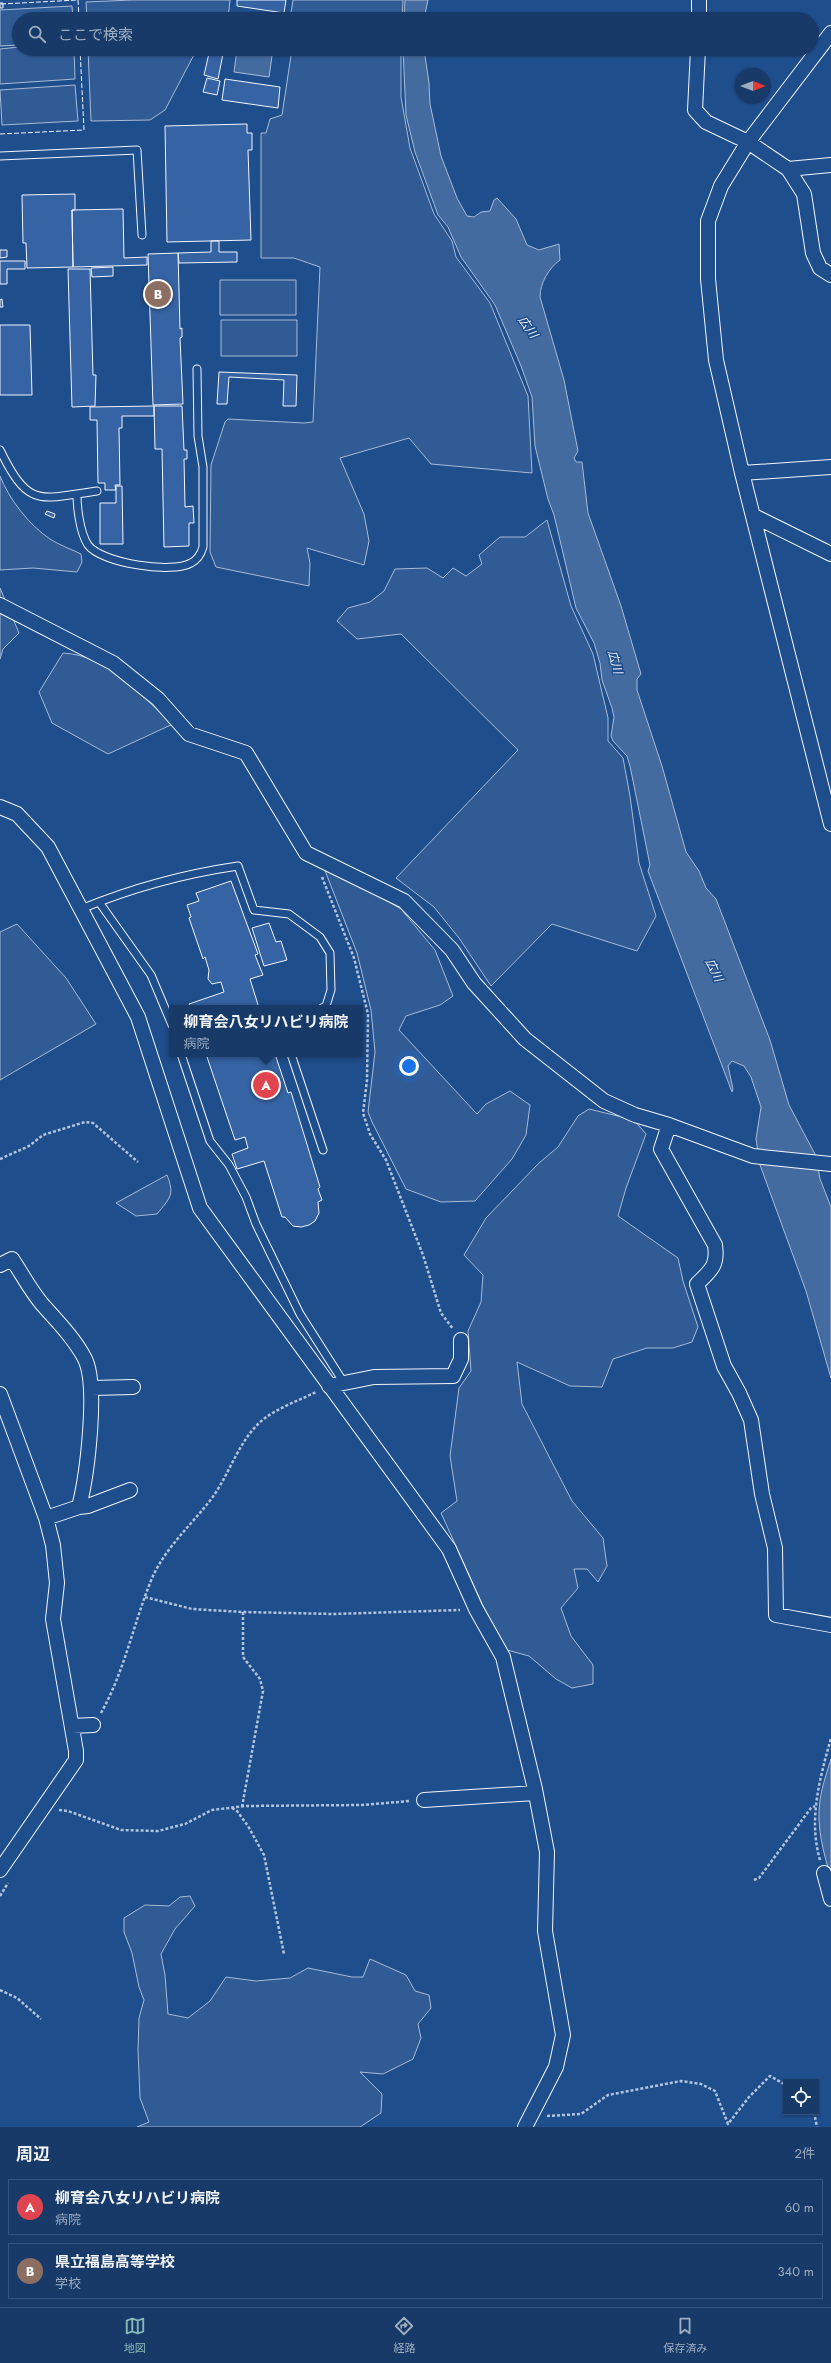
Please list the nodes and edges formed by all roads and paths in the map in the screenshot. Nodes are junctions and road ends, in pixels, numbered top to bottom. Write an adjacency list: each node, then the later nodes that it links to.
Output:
1 (698, 0): 2 (street)
2 (699, 12)
3 (831, 33): 4 (street)
4 (819, 49)
5 (698, 56): 7 (street)
6 (813, 56): 7 (street)
7 (748, 142): 10 (street); 16 (street)
8 (0, 156): 11 (lane)
9 (831, 165): 10 (street)
10 (788, 169): 12 (street)
11 (142, 235)
12 (831, 275)
13 (197, 369): 18 (lane)
14 (0, 450): 18 (lane)
15 (831, 467): 16 (street)
16 (742, 473): 19 (street)
17 (97, 491): 18 (lane)
18 (77, 494)
19 (754, 516): 20 (street); 23 (street)
20 (831, 554)
21 (0, 605): 24 (street)
22 (0, 808): 26 (street)
23 (831, 824)
24 (315, 858): 31 (street); 37 (path)
25 (99, 902): 26 (lane); 27 (lane); 28 (lane)
26 (81, 909): 39 (street)
27 (326, 1005)
28 (169, 1018)
29 (182, 1057): 38 (lane)
30 (292, 1057): 32 (lane)
31 (668, 1125): 35 (street); 49 (street)
32 (323, 1150)
33 (0, 1159): 34 (path)
34 (138, 1162)
35 (829, 1164)
36 (0, 1264): 41 (street)
37 (461, 1340): 38 (street)
38 (344, 1383): 39 (street)
39 (329, 1386): 46 (path); 47 (street)
40 (133, 1387): 41 (street)
41 (91, 1388): 44 (street)
42 (0, 1394): 45 (street)
43 (130, 1490): 44 (street)
44 (79, 1507): 45 (street)
45 (46, 1518): 51 (street)
46 (146, 1597): 48 (path); 50 (path)
47 (476, 1609): 48 (path); 53 (street)
48 (243, 1612): 57 (path)
49 (831, 1625)
50 (93, 1725): 51 (street)
51 (72, 1726): 59 (street)
52 (831, 1738): 56 (path)
53 (535, 1792): 54 (street); 69 (street)
54 (424, 1800): 57 (path)
55 (61, 1803): 58 (path)
56 (815, 1806): 60 (path); 61 (path)
57 (242, 1807): 58 (path)
58 (232, 1808): 64 (path)
59 (6, 1873): 62 (path)
60 (824, 1873): 63 (street)
61 (754, 1880)
62 (0, 1896)
63 (831, 1899)
64 (284, 1954)
65 (0, 1990): 66 (path)
66 (41, 2019)
67 (783, 2084): 69 (path)
68 (815, 2115): 70 (path)
69 (528, 2122)
70 (817, 2127)

